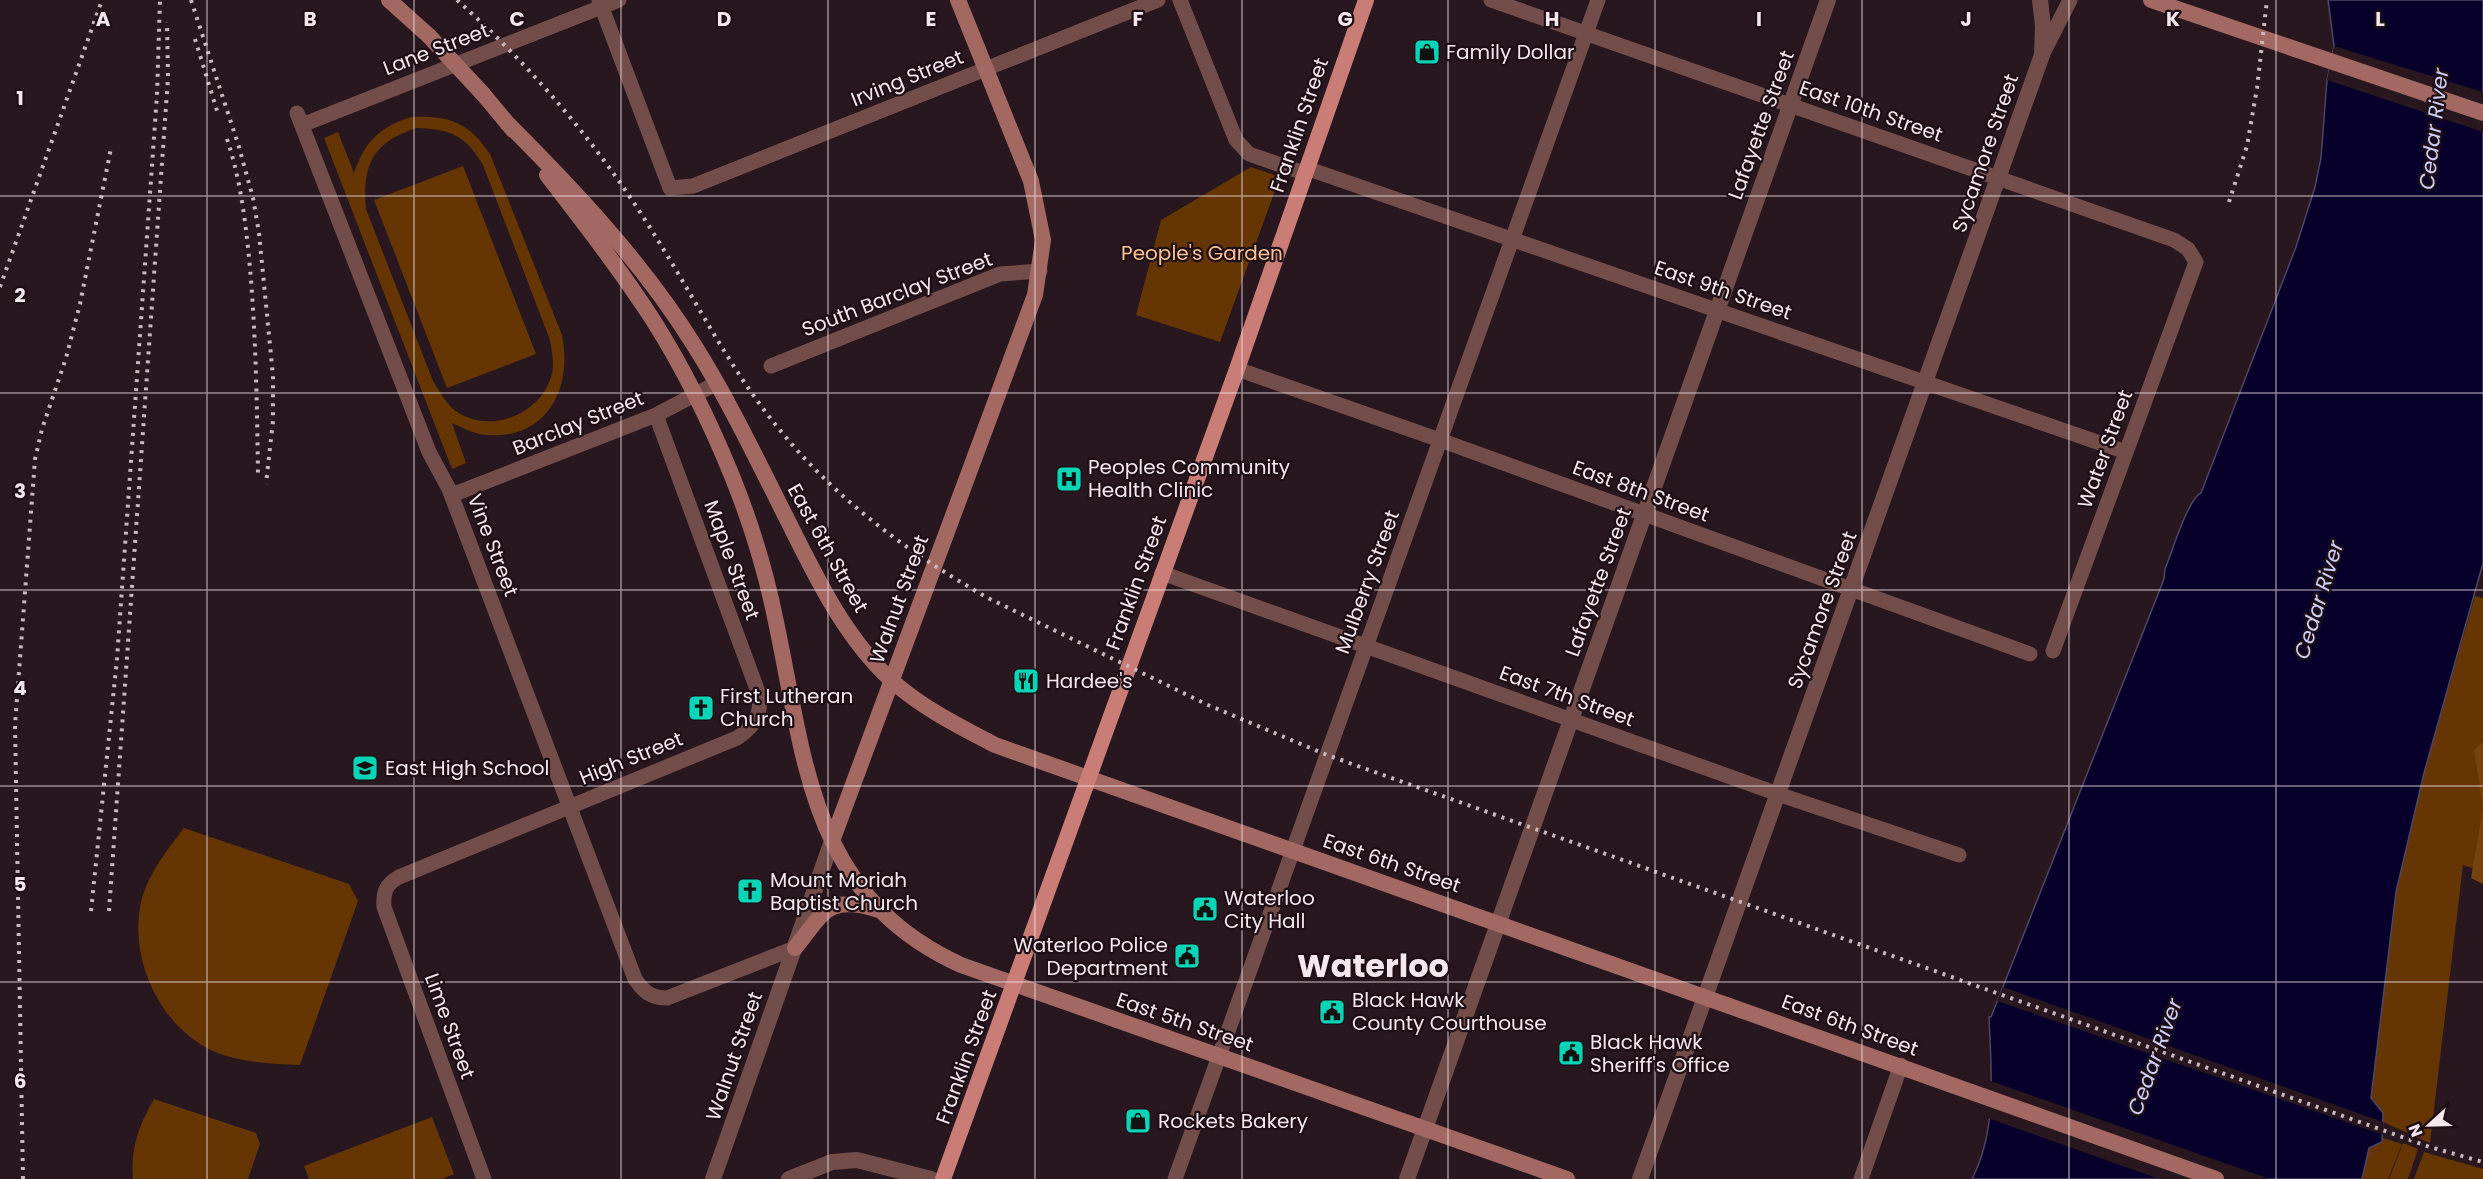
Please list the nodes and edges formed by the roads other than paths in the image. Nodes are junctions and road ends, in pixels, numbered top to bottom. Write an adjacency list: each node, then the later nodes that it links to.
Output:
1 (389, 0): 20 (main road, bridge)
2 (619, 0): 13 (street, Lane Street)
3 (958, 0): 16 (main road, Walnut Street)
4 (1158, 0): 16 (street, Irving Street)
5 (1180, 0): 21 (street, East 9th Street)
6 (1366, 0): 21 (main road, Franklin Street)
7 (1491, 0): 14 (street, East 10th Street)
8 (1598, 0): 14 (street, Mulberry Street)
9 (1828, 0): 17 (street, Lafayette Street)
10 (2040, 0): 15 (street, Sycamore Street)
11 (2070, 0): 15 (street, Sycamore Street)
12 (2151, 0): 18 (main road)
13 (600, 4): 16 (street, Irving Street); 19 (street, Lane Street)
14 (1586, 33): 17 (street, East 10th Street); 23 (street, Mulberry Street)
15 (2042, 55): 22 (street, Sycamore Street)
16 (985, 69): 25 (main road, Walnut Street)
17 (1790, 105): 22 (street, East 10th Street); 26 (street, Lafayette Street)
18 (2483, 113)
19 (300, 119): 35 (street, Vine Street)
20 (507, 123): 30 (main road, East 6th Street); 31 (main road, East 5th Street)
21 (1305, 171): 23 (street, East 9th Street); 28 (main road, Franklin Street)
22 (1999, 178): 24 (street, East 10th Street); 29 (street, Sycamore Street)
23 (1512, 239): 26 (street, East 9th Street); 33 (street, Mulberry Street)
24 (2196, 262): 34 (street, Water Street)
25 (1040, 271): 27 (street, South Barclay Street); 42 (main road, Walnut Street)
26 (1717, 310): 29 (street, East 9th Street); 36 (street, Lafayette Street)
27 (771, 366)
28 (1237, 369): 33 (street, East 8th Street); 37 (main road, Franklin Street)
29 (1926, 382): 34 (street, East 9th Street); 38 (street, Sycamore Street)
30 (717, 383): 31 (street, Barclay Street); 42 (main road, East 6th Street)
31 (696, 395): 32 (street, Barclay Street); 48 (main road, East 5th Street)
32 (656, 415): 35 (street, Barclay Street); 44 (street, Maple Street)
33 (1440, 440): 36 (street, East 8th Street); 39 (street, Mulberry Street)
34 (2126, 452): 40 (street, Water Street)
35 (452, 495): 47 (street, Vine Street)
36 (1644, 514): 38 (street, East 8th Street); 43 (street, Lafayette Street)
37 (1162, 573): 39 (street, East 7th Street); 45 (main road, Franklin Street)
38 (1852, 590): 41 (street, East 8th Street); 46 (street, Sycamore Street)
39 (1366, 646): 43 (street, East 7th Street); 49 (street, Mulberry Street)
40 (2053, 651)
41 (2030, 654)
42 (892, 680): 45 (main road, East 6th Street); 48 (main road, Walnut Street)
43 (1571, 720): 46 (street, East 7th Street); 53 (street, Lafayette Street)
44 (756, 721): 47 (street, High Street)
45 (1089, 778): 49 (main road, East 6th Street); 55 (main road, Franklin Street)
46 (1778, 795): 50 (street, East 7th Street); 56 (street, Sycamore Street)
47 (571, 805): 51 (street, High Street); 54 (street, Vine Street)
48 (832, 841): 52 (main road, East 5th Street); 54 (street, Walnut Street)
49 (1293, 850): 53 (main road, East 6th Street); 57 (street, Mulberry Street)
50 (1959, 855)
51 (387, 886): 60 (street, Lime Street)
52 (880, 910): 54 (main road); 55 (main road, East 5th Street)
53 (1498, 923): 56 (main road, East 6th Street); 59 (street, Lafayette Street)
54 (795, 948): 61 (street, Walnut Street)
55 (1015, 984): 57 (main road, East 5th Street); 64 (main road, Franklin Street)
56 (1706, 996): 58 (main road, East 6th Street); 68 (street, Sycamore Street)
57 (1220, 1056): 59 (main road, East 5th Street); 65 (street, Mulberry Street)
58 (1901, 1065): 69 (street); 70 (main road, East 6th Street)
59 (1425, 1129): 66 (street, Lafayette Street); 67 (main road, East 5th Street)
60 (484, 1179)
61 (713, 1179)
62 (789, 1179): 63 (street)
63 (931, 1179)
64 (943, 1179)
65 (1175, 1179)
66 (1407, 1179)
67 (1567, 1179)
68 (1640, 1179)
69 (1861, 1179)
70 (2216, 1179)

